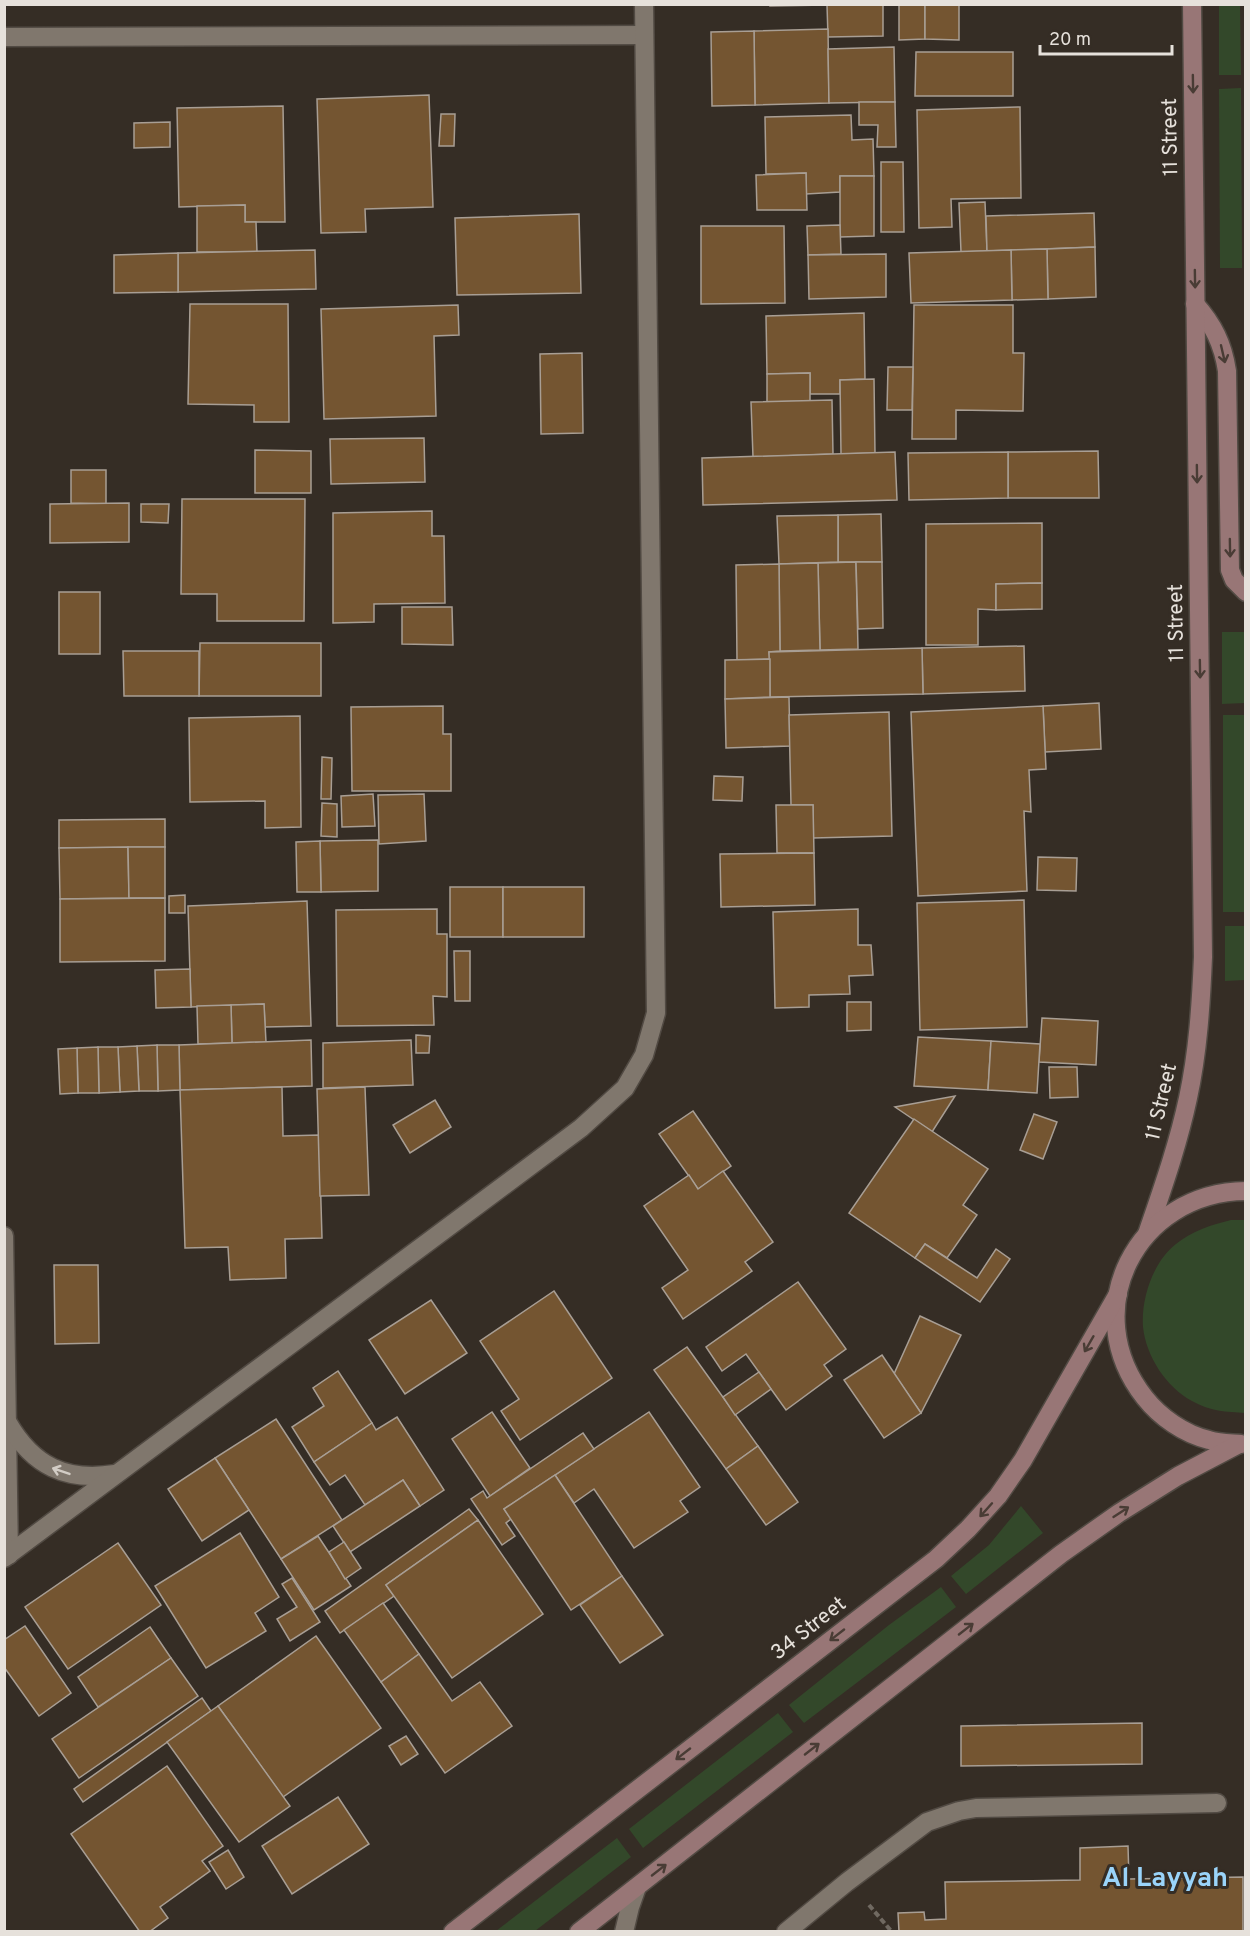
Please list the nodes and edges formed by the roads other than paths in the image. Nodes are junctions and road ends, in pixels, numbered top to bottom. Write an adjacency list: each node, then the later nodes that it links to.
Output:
1 (644, 4): 3 (street)
2 (1192, 4): 5 (street, 11 Street, one-way to 5)
3 (644, 35): 4 (street); 13 (street)
4 (4, 37)
5 (1195, 304): 6 (street, one-way to 6); 8 (street, 11 Street, one-way to 8)
6 (1245, 592)
7 (1245, 1191): 8 (street)
8 (1147, 1234): 10 (street)
9 (4, 1236): 11 (street)
10 (1118, 1294): 12 (street); 17 (street, 34 Street, one-way to 17)
11 (6, 1423): 13 (street, one-way to 11); 14 (street)
12 (1242, 1444): 16 (street, one-way to 12)
13 (118, 1473): 14 (street)
14 (7, 1557)
15 (1217, 1803): 20 (street)
16 (636, 1887): 18 (street); 19 (street)
17 (453, 1932)
18 (579, 1932)
19 (624, 1932)
20 (786, 1932)

